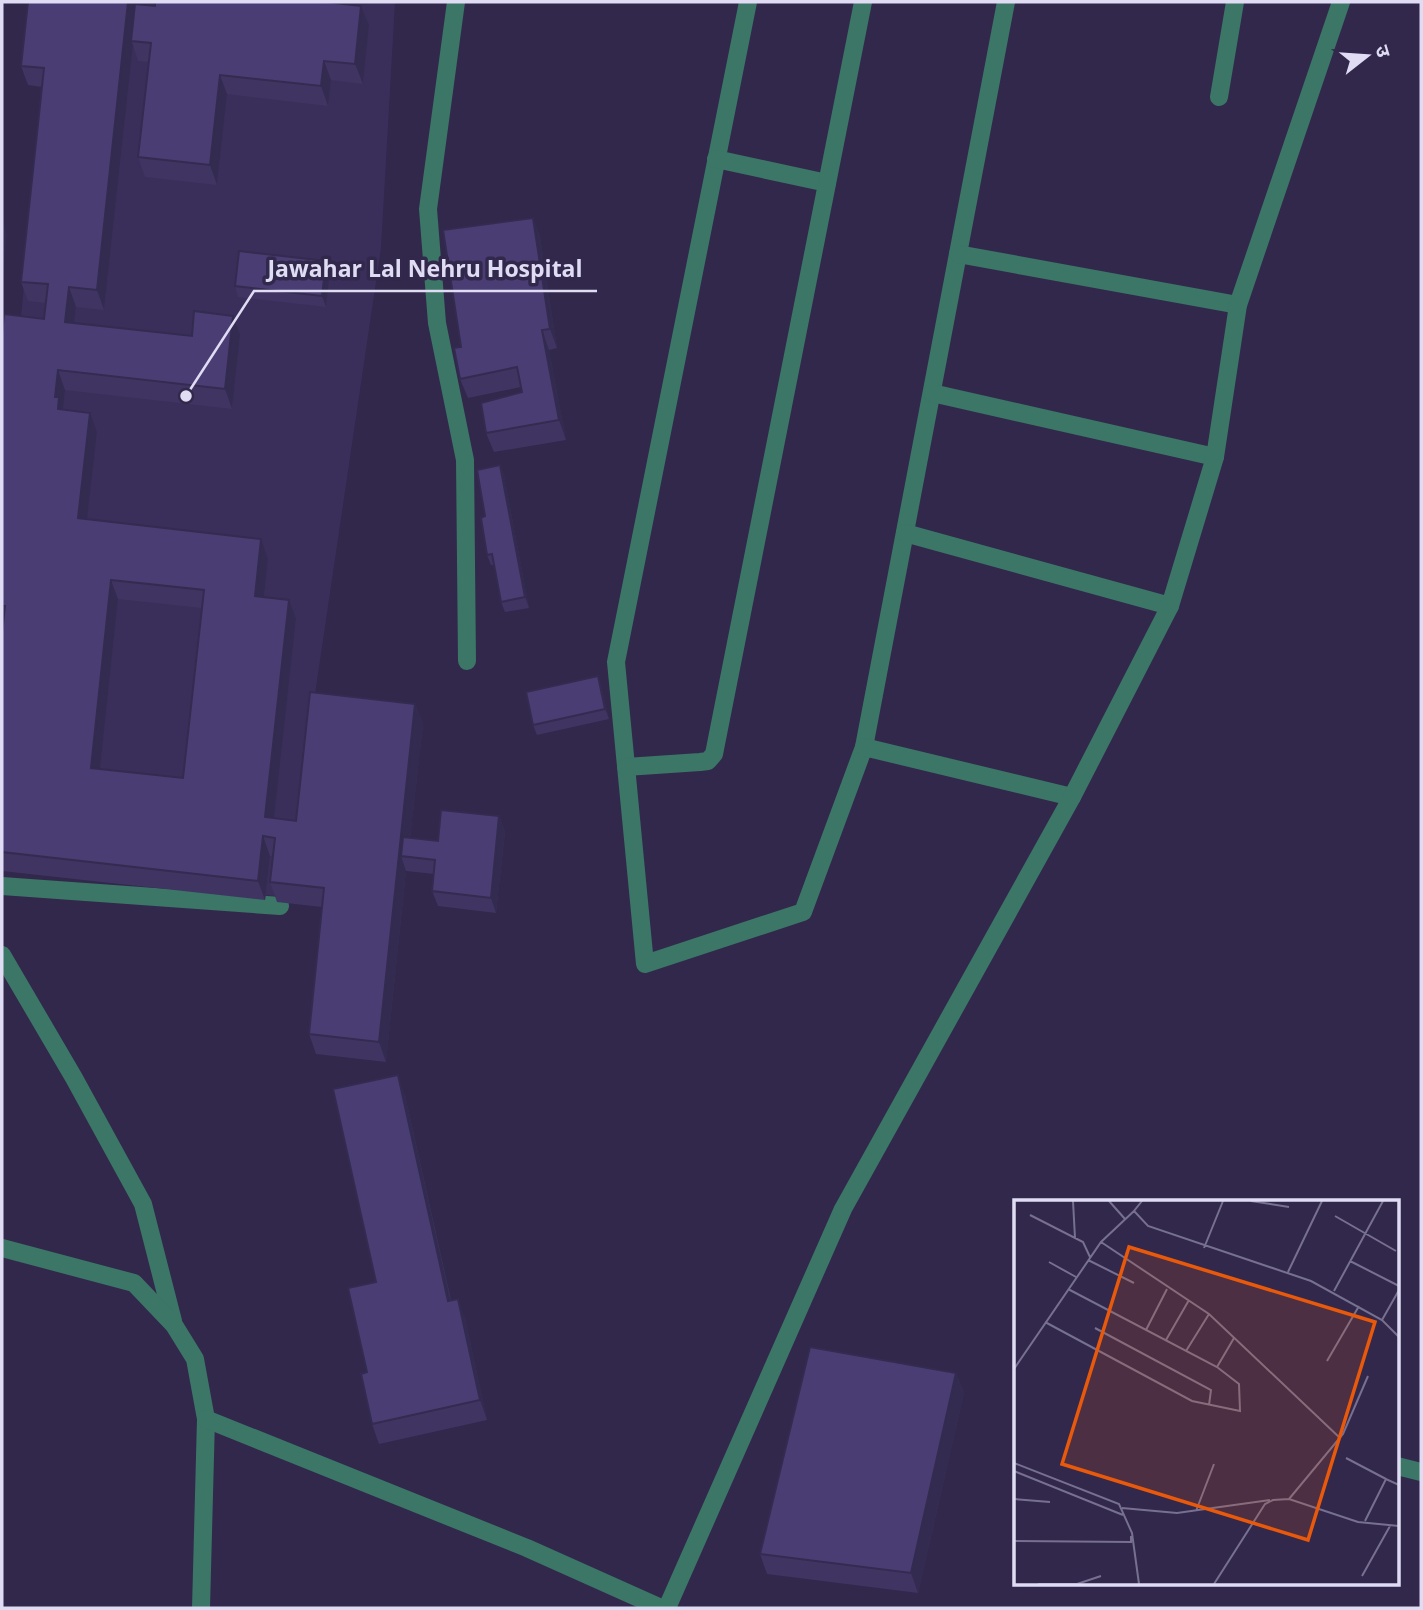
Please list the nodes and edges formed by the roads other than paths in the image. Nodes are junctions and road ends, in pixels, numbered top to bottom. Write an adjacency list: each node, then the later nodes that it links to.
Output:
1 (456, 2): 16 (street)
2 (748, 2): 8 (street)
3 (863, 2): 9 (street)
4 (1006, 2): 10 (street)
5 (1235, 2): 7 (street)
6 (1341, 2): 11 (street)
7 (1219, 97)
8 (716, 159): 9 (street); 18 (street)
9 (827, 183): 18 (street)
10 (958, 254): 11 (street); 12 (street)
11 (1238, 305): 13 (street)
12 (932, 393): 13 (street); 14 (street)
13 (1215, 457): 15 (street)
14 (905, 533): 15 (street); 17 (street)
15 (1170, 606): 19 (street)
16 (467, 661)
17 (864, 747): 18 (street); 19 (street)
18 (626, 767)
19 (1072, 797): 30 (street)
20 (2, 886): 21 (street)
21 (280, 906)
22 (2, 955): 24 (street)
23 (2, 1248): 24 (street)
24 (174, 1325): 25 (street)
25 (206, 1419): 28 (street); 29 (street)
26 (1398, 1466): 27 (street)
27 (1421, 1472)
28 (201, 1608)
29 (661, 1608)
30 (667, 1608)

